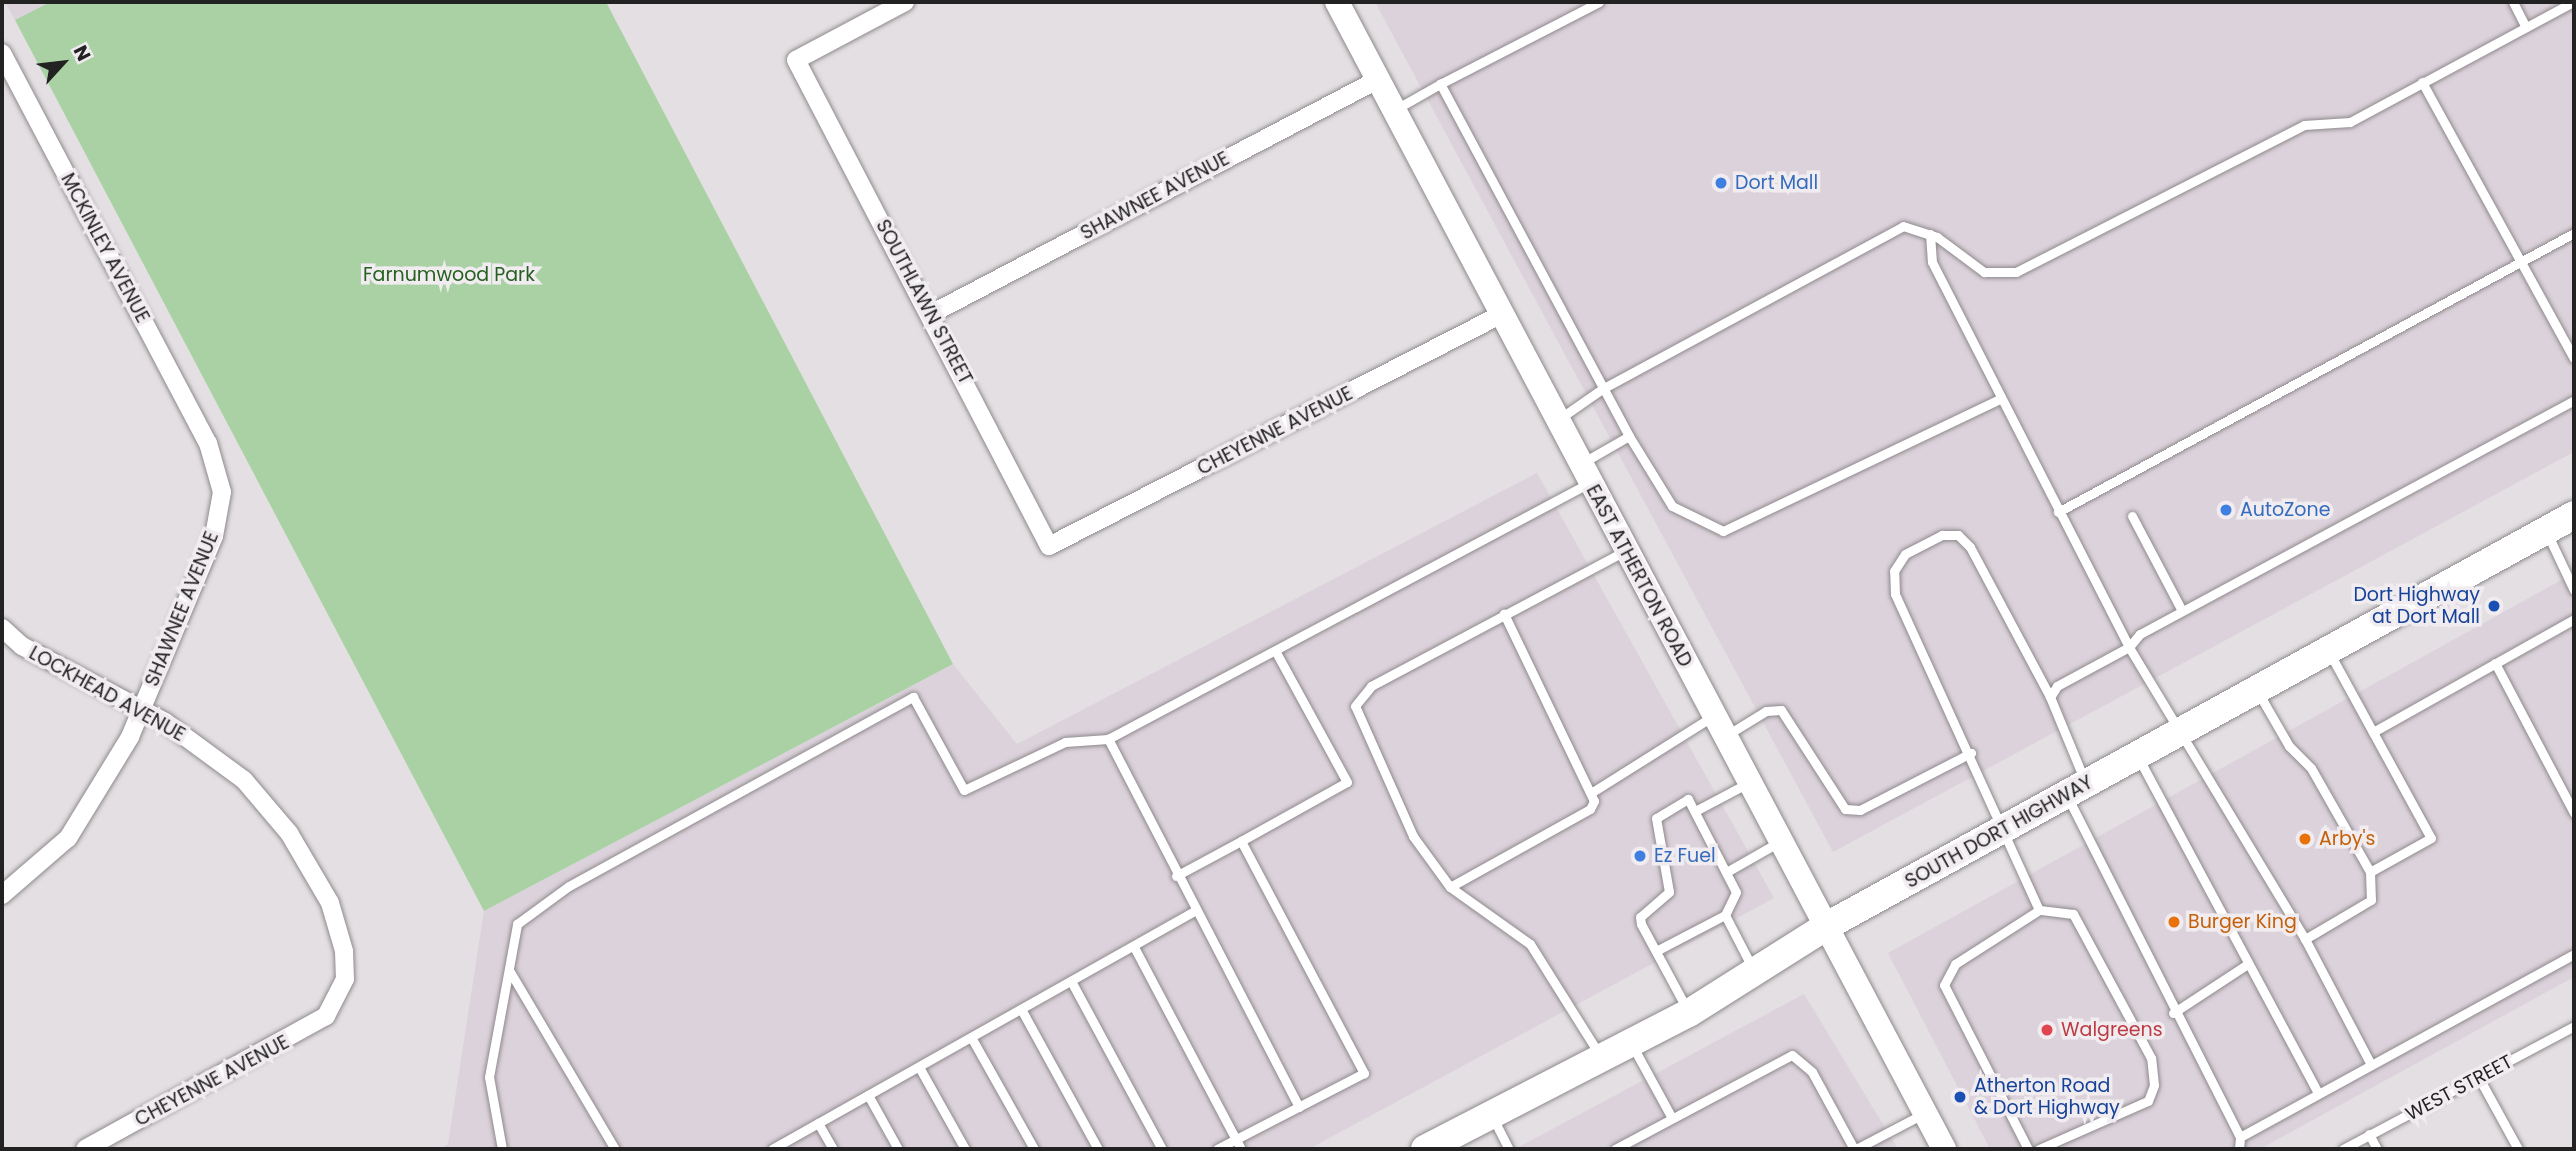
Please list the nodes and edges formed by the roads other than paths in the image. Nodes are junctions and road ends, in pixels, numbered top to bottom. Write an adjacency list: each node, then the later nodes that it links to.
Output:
1 (905, 2): 15 (street, SOUTHLAWN STREET)
2 (1337, 2): 8 (street, EAST ATHERTON ROAD)
3 (1599, 2): 10 (lane)
4 (2513, 2): 6 (lane)
5 (2573, 2): 6 (lane)
6 (2526, 27): 9 (lane)
7 (2, 53): 23 (street, MCKINLEY AVENUE)
8 (1379, 79): 11 (street, EAST ATHERTON ROAD); 15 (street, SHAWNEE AVENUE)
9 (2422, 82): 13 (lane); 14 (lane)
10 (1440, 84): 11 (lane); 18 (lane)
11 (1394, 111): 16 (street, EAST ATHERTON ROAD)
12 (2574, 233): 14 (lane)
13 (1930, 234): 18 (lane); 19 (lane)
14 (2521, 264): 17 (lane); 25 (lane)
15 (931, 314): 29 (street, SOUTHLAWN STREET)
16 (1500, 314): 21 (street, EAST ATHERTON ROAD); 29 (street, CHEYENNE AVENUE)
17 (2574, 358)
18 (1602, 389): 21 (lane); 22 (lane)
19 (2000, 399): 22 (lane); 25 (lane)
20 (2574, 400): 32 (lane)
21 (1558, 420): 24 (street, EAST ATHERTON ROAD)
22 (1629, 436): 24 (lane)
23 (208, 443): 42 (street, SHAWNEE AVENUE)
24 (1585, 473): 30 (street, EAST ATHERTON ROAD); 38 (lane)
25 (2058, 512): 36 (lane)
26 (2574, 515): 28 (main road, SOUTH DORT HIGHWAY)
27 (2132, 516): 32 (lane)
28 (2546, 531): 31 (lane); 37 (main road, SOUTH DORT HIGHWAY)
29 (1049, 546)
30 (1626, 551): 33 (lane); 43 (street, EAST ATHERTON ROAD)
31 (2574, 590)
32 (2182, 611): 36 (lane)
33 (1504, 614): 51 (lane); 60 (lane)
34 (2574, 618): 39 (lane)
35 (2, 628): 42 (street, LOCKHEAD AVENUE)
36 (2129, 648): 41 (lane); 45 (lane)
37 (2328, 650): 40 (main road, SOUTH DORT HIGHWAY); 44 (lane)
38 (1278, 654): 46 (lane); 55 (lane)
39 (2495, 663): 44 (lane); 53 (lane)
40 (2256, 690): 45 (main road, SOUTH DORT HIGHWAY); 58 (lane)
41 (2050, 697): 47 (lane); 50 (lane)
42 (141, 710): 61 (street, SHAWNEE AVENUE); 78 (street, LOCKHEAD AVENUE)
43 (1718, 727): 47 (lane); 49 (street, EAST ATHERTON ROAD); 51 (lane)
44 (2373, 732): 58 (lane)
45 (2176, 734): 48 (main road, SOUTH DORT HIGHWAY); 66 (lane)
46 (1108, 739): 59 (lane); 71 (lane)
47 (1970, 753): 54 (lane)
48 (2137, 755): 50 (main road, SOUTH DORT HIGHWAY); 70 (lane)
49 (1748, 783): 52 (lane); 56 (street, EAST ATHERTON ROAD)
50 (2076, 789): 54 (main road, SOUTH DORT HIGHWAY); 76 (lane)
51 (1594, 791): 60 (lane)
52 (1699, 809): 57 (lane); 68 (lane)
53 (2574, 813)
54 (2006, 827): 62 (lane); 65 (main road, SOUTH DORT HIGHWAY)
55 (1241, 841): 59 (lane); 87 (lane)
56 (1780, 842): 57 (lane); 65 (street, EAST ATHERTON ROAD)
57 (1730, 870): 64 (lane)
58 (2370, 872): 66 (lane)
59 (1176, 876): 63 (lane)
60 (1450, 887): 81 (lane)
61 (2, 895)
62 (2039, 910): 112 (lane); 113 (lane)
63 (1194, 911): 67 (lane); 87 (lane)
64 (1726, 915): 68 (lane); 72 (lane)
65 (1825, 927): 72 (main road, SOUTH DORT HIGHWAY); 88 (street, EAST ATHERTON ROAD)
66 (2305, 939): 82 (lane)
67 (1134, 947): 73 (lane); 94 (lane)
68 (1656, 951): 75 (lane)
69 (2574, 954): 82 (lane)
70 (2246, 965): 76 (lane); 85 (lane)
71 (509, 970): 96 (lane); 97 (lane)
72 (1755, 974): 75 (main road, SOUTH DORT HIGHWAY)
73 (1071, 981): 74 (lane); 104 (lane)
74 (1021, 1009): 79 (lane); 103 (lane)
75 (1689, 1013): 80 (main road, SOUTH DORT HIGHWAY)
76 (2173, 1013): 93 (lane)
77 (2574, 1026): 84 (lane, WEST STREET)
78 (302, 1032): 95 (street, CHEYENNE AVENUE)
79 (971, 1037): 83 (lane); 102 (lane)
80 (1631, 1043): 81 (main road, SOUTH DORT HIGHWAY); 90 (lane)
81 (1602, 1059): 89 (main road, SOUTH DORT HIGHWAY)
82 (2370, 1063): 85 (lane)
83 (919, 1067): 86 (lane); 101 (lane)
84 (2479, 1079): 92 (lane, WEST STREET); 117 (lane)
85 (2318, 1093): 93 (lane)
86 (868, 1095): 91 (lane); 100 (lane)
87 (1298, 1107): 94 (lane)
88 (1924, 1113): 110 (lane); 111 (street, EAST ATHERTON ROAD)
89 (1493, 1118): 107 (main road, SOUTH DORT HIGHWAY); 108 (lane)
90 (1672, 1118): 109 (lane); 110 (lane)
91 (818, 1123): 98 (lane); 99 (lane)
92 (2368, 1134): 115 (lane, WEST STREET); 116 (lane)
93 (2240, 1137): 114 (lane)
94 (1235, 1140): 105 (lane); 106 (lane)
95 (85, 1149)
96 (502, 1149)
97 (615, 1149)
98 (772, 1149)
99 (833, 1149)
100 (898, 1149)
101 (965, 1149)
102 (1034, 1149)
103 (1098, 1149)
104 (1162, 1149)
105 (1217, 1149)
106 (1241, 1149)
107 (1425, 1149)
108 (1509, 1149)
109 (1615, 1149)
110 (1855, 1149)
111 (1944, 1149)
112 (2028, 1149)
113 (2039, 1149)
114 (2239, 1149)
115 (2343, 1149)
116 (2376, 1149)
117 (2518, 1149)

